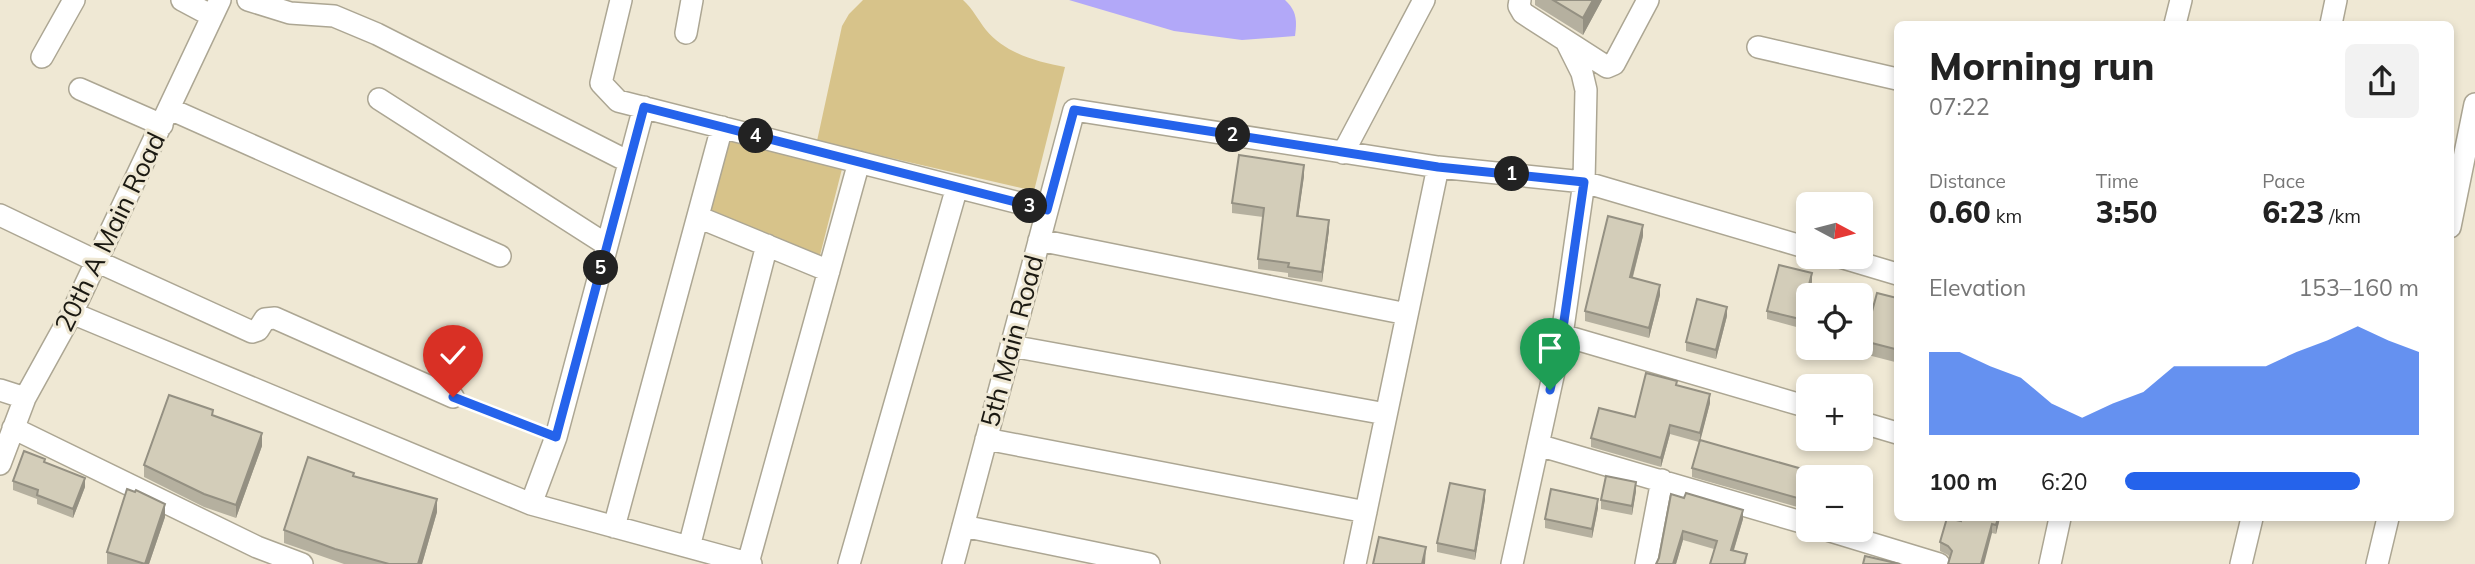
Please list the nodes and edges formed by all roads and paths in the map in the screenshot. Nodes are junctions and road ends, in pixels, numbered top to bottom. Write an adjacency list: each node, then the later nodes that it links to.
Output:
1 (74, 0): 17 (street)
2 (182, 0): 11 (street)
3 (248, 0): 26 (street)
4 (621, 0): 22 (street)
5 (692, 0): 14 (street)
6 (1424, 0): 25 (street)
7 (1520, 0): 15 (street)
8 (1648, 0): 15 (street)
9 (2181, 0): 12 (street)
10 (2336, 0): 13 (street)
11 (216, 8): 23 (street, 20th A Main Road)
12 (2176, 21)
13 (2332, 21)
14 (686, 33)
15 (1566, 41): 29 (street)
16 (1758, 47): 18 (street)
17 (42, 57)
18 (1894, 78)
19 (80, 89): 23 (street)
20 (379, 99): 37 (street)
21 (2475, 104): 31 (street)
22 (644, 107): 24 (street); 26 (street)
23 (166, 117): 39 (street); 40 (street, 20th A Main Road)
24 (722, 127): 27 (street); 34 (street)
25 (1343, 153): 28 (street, 5th Main Road); 32 (street, 5th Main Road)
26 (629, 162): 37 (street)
27 (859, 162): 30 (street); 42 (street)
28 (1438, 167): 29 (street, 5th Main Road); 45 (street)
29 (1584, 182): 36 (street, 5th Main Road); 46 (street)
30 (957, 187): 32 (street); 73 (street)
31 (2454, 207)
32 (1047, 210): 35 (street, 5th Main Road)
33 (0, 215): 40 (street)
34 (698, 217): 38 (street); 68 (street)
35 (1039, 240): 45 (street); 47 (street, 5th Main Road)
36 (1796, 244)
37 (607, 245): 56 (street)
38 (767, 246): 42 (street); 70 (street)
39 (500, 256)
40 (96, 261): 44 (street, 20th A Main Road); 49 (street)
41 (1873, 267): 43 (street)
42 (829, 271): 72 (street)
43 (1894, 273)
44 (72, 313): 50 (street, 20th A Main Road); 61 (street)
45 (1407, 314): 52 (street)
46 (1562, 335): 51 (street); 58 (street)
47 (1011, 346): 52 (street); 57 (street, 5th Main Road)
48 (0, 390): 50 (street)
49 (453, 397): 56 (path)
50 (25, 398): 54 (street, 20th A Main Road)
51 (1796, 403)
52 (1386, 414): 62 (street)
53 (1873, 426): 55 (street)
54 (13, 428): 59 (street, 20th A Main Road); 71 (street)
55 (1894, 432)
56 (556, 437): 61 (street)
57 (986, 439): 62 (street); 67 (street, 5th Main Road)
58 (1538, 445): 60 (street); 77 (street)
59 (0, 464)
60 (1662, 480): 63 (street); 78 (street)
61 (531, 504): 68 (street)
62 (1366, 512): 76 (street)
63 (1796, 520)
64 (2059, 521): 80 (street)
65 (2251, 521): 81 (street)
66 (2387, 521): 82 (street)
67 (963, 526): 74 (street, 5th Main Road); 75 (street)
68 (614, 527): 70 (street)
69 (1867, 542): 79 (street)
70 (689, 547): 72 (street)
71 (302, 564)
72 (750, 564)
73 (849, 564)
74 (953, 564)
75 (1149, 564)
76 (1355, 564)
77 (1512, 564)
78 (1646, 564)
79 (1939, 564)
80 (2050, 564)
81 (2241, 564)
82 (2377, 564)

